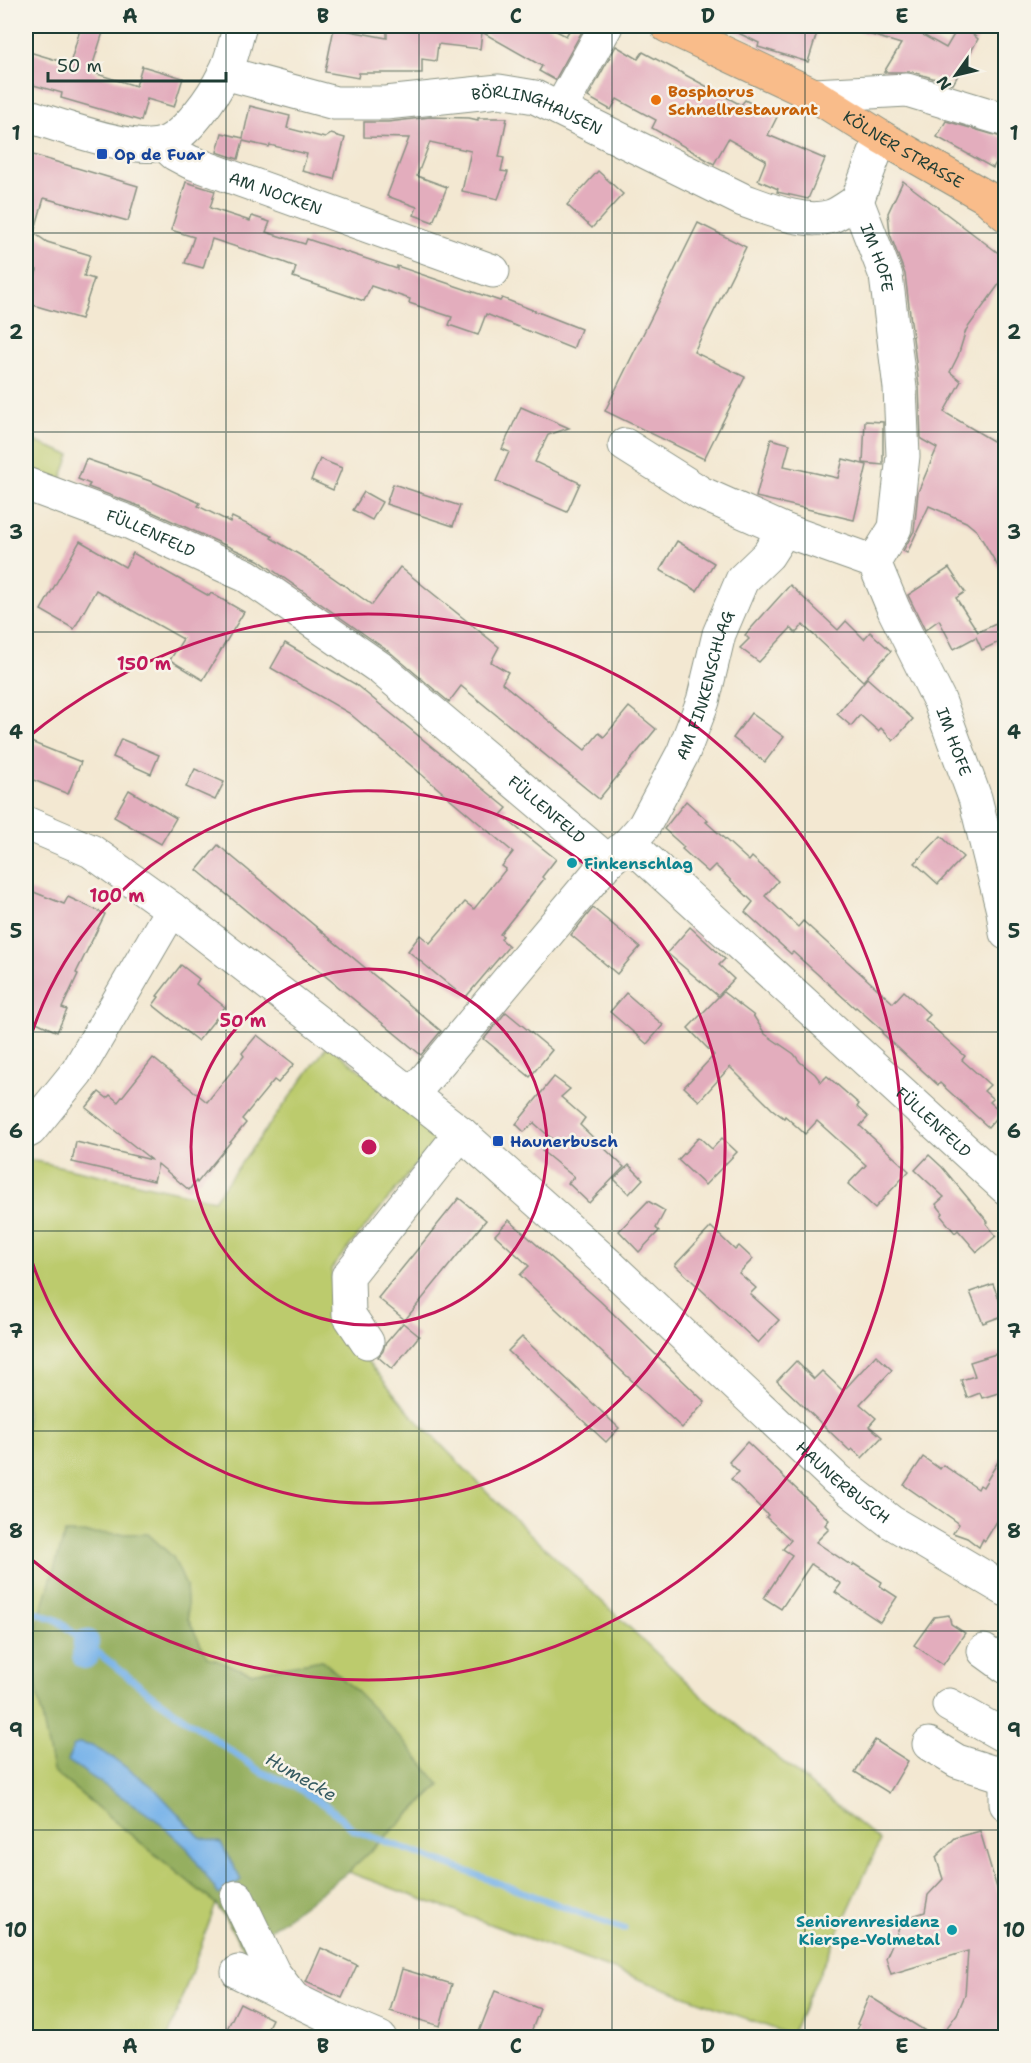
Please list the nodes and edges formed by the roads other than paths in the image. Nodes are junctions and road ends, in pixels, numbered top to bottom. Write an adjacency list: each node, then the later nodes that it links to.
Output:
1 (240, 26): 4 (street)
2 (606, 26): 6 (street)
3 (667, 26): 5 (main road, KÖLNER STRASSE)
4 (225, 73): 6 (street, BÖRLINGHAUSEN); 10 (street)
5 (814, 95): 8 (street); 9 (main road, KÖLNER STRASSE)
6 (560, 109): 11 (street, BÖRLINGHAUSEN)
7 (26, 115): 10 (street)
8 (1005, 120)
9 (881, 137): 11 (street, IM HOFE); 12 (main road, KÖLNER STRASSE)
10 (165, 144): 13 (street, AM NOCKEN)
11 (844, 208): 17 (street, IM HOFE)
12 (1005, 215)
13 (493, 271)
14 (625, 445): 16 (street)
15 (26, 484): 19 (street, FÜLLENFELD)
16 (783, 530): 17 (street); 19 (street, AM FINKENSCHLAG)
17 (874, 562): 21 (street, IM HOFE)
18 (26, 823): 20 (street, HAUNERBUSCH)
19 (618, 852): 22 (street, AM FINKENSCHLAG); 25 (street, FÜLLENFELD)
20 (172, 909): 22 (street, HAUNERBUSCH); 23 (street)
21 (1005, 933)
22 (412, 1095): 24 (street, HAUNERBUSCH)
23 (26, 1132)
24 (461, 1133): 26 (street); 27 (street, HAUNERBUSCH)
25 (1005, 1188)
26 (367, 1342)
27 (1005, 1590)
28 (949, 1704): 29 (street)
29 (1005, 1737)
30 (929, 1744): 31 (street)
31 (1005, 1783)
32 (237, 1897): 34 (street)
33 (238, 1972): 34 (street)
34 (295, 2000): 35 (street)
35 (380, 2037)

